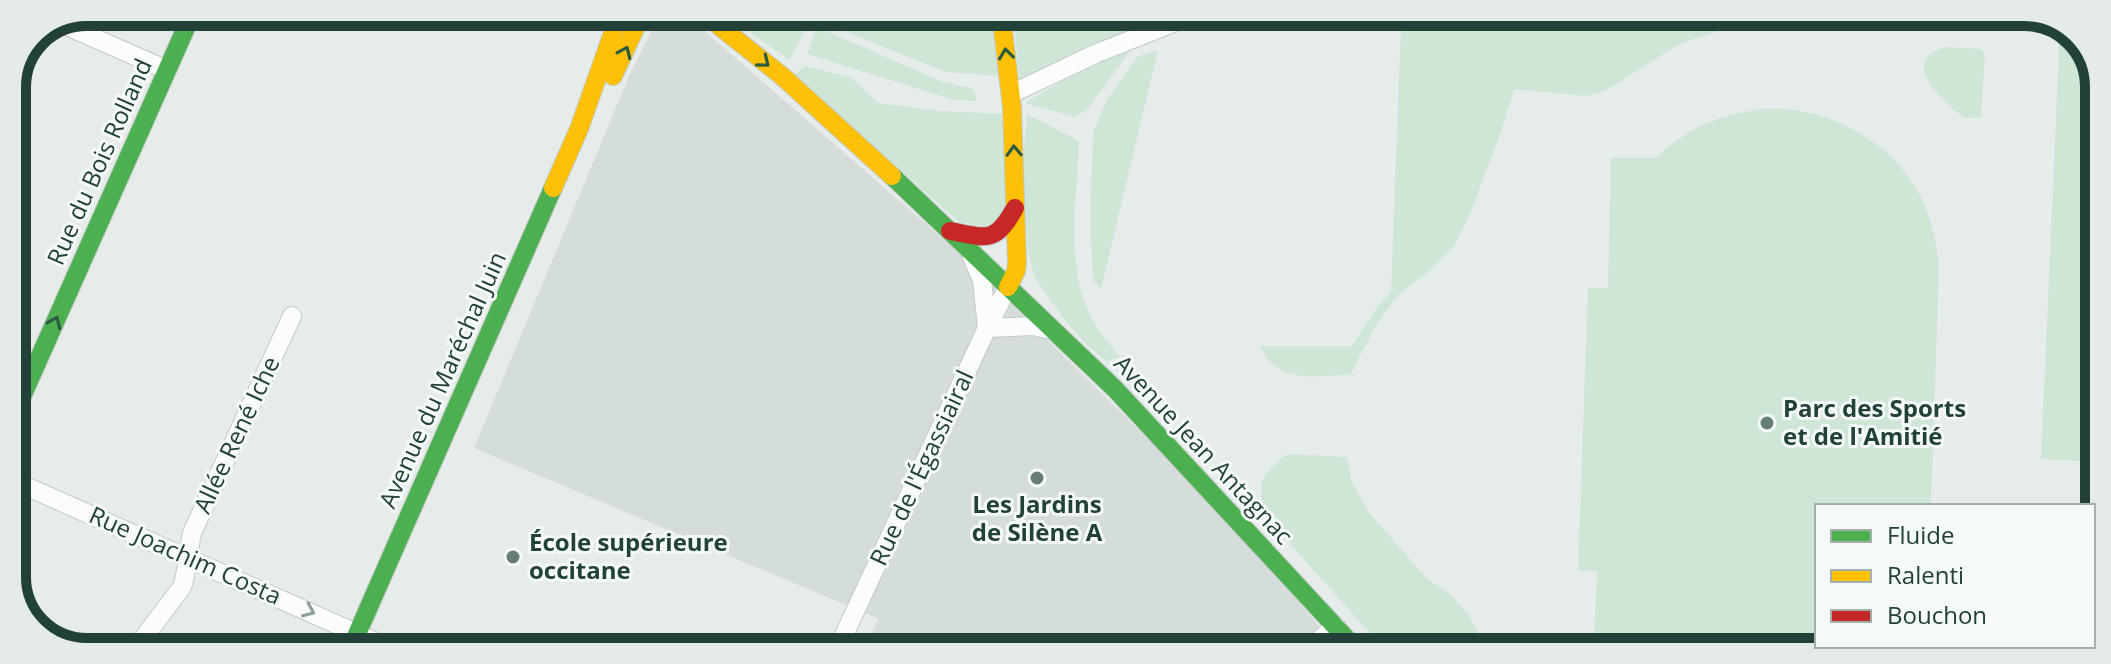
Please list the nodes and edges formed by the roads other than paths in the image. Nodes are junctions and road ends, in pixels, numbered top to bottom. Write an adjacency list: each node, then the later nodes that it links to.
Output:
1 (187, 26): 8 (main road, Rue du Bois Rolland)
2 (615, 26): 10 (main road, Avenue du Maréchal Juin)
3 (636, 26): 10 (main road, Avenue du Maréchal Juin, one-way to 3)
4 (719, 26): 12 (main road, Avenue Jean Antagnac, one-way to 12)
5 (1003, 26): 9 (main road, one-way to 5)
6 (1166, 26): 9 (street)
7 (72, 28): 8 (street)
8 (167, 70): 18 (main road, Rue du Bois Rolland, one-way to 8)
9 (1011, 94): 11 (main road, one-way to 9)
10 (579, 129): 24 (main road, Avenue du Maréchal Juin)
11 (1015, 208): 12 (main road); 14 (main road)
12 (950, 231): 13 (main road, Avenue Jean Antagnac)
13 (969, 249): 14 (main road, Avenue Jean Antagnac); 16 (street)
14 (1008, 287): 16 (street, Rue de l'Égassiairal); 17 (main road, Avenue Jean Antagnac)
15 (292, 316): 20 (street, Allée René Iche)
16 (987, 328): 17 (street); 25 (street, Rue de l'Égassiairal)
17 (1055, 331): 21 (main road, Avenue Jean Antagnac)
18 (26, 387)
19 (26, 486): 20 (street, Rue Joachim Costa)
20 (186, 556): 22 (street, Allée René Iche); 23 (street, Rue Joachim Costa, one-way to 23)
21 (1336, 626): 26 (street); 27 (main road, Avenue Jean Antagnac)
22 (143, 638)
23 (347, 638)
24 (354, 638)
25 (843, 638)
26 (1322, 638)
27 (1347, 638)

